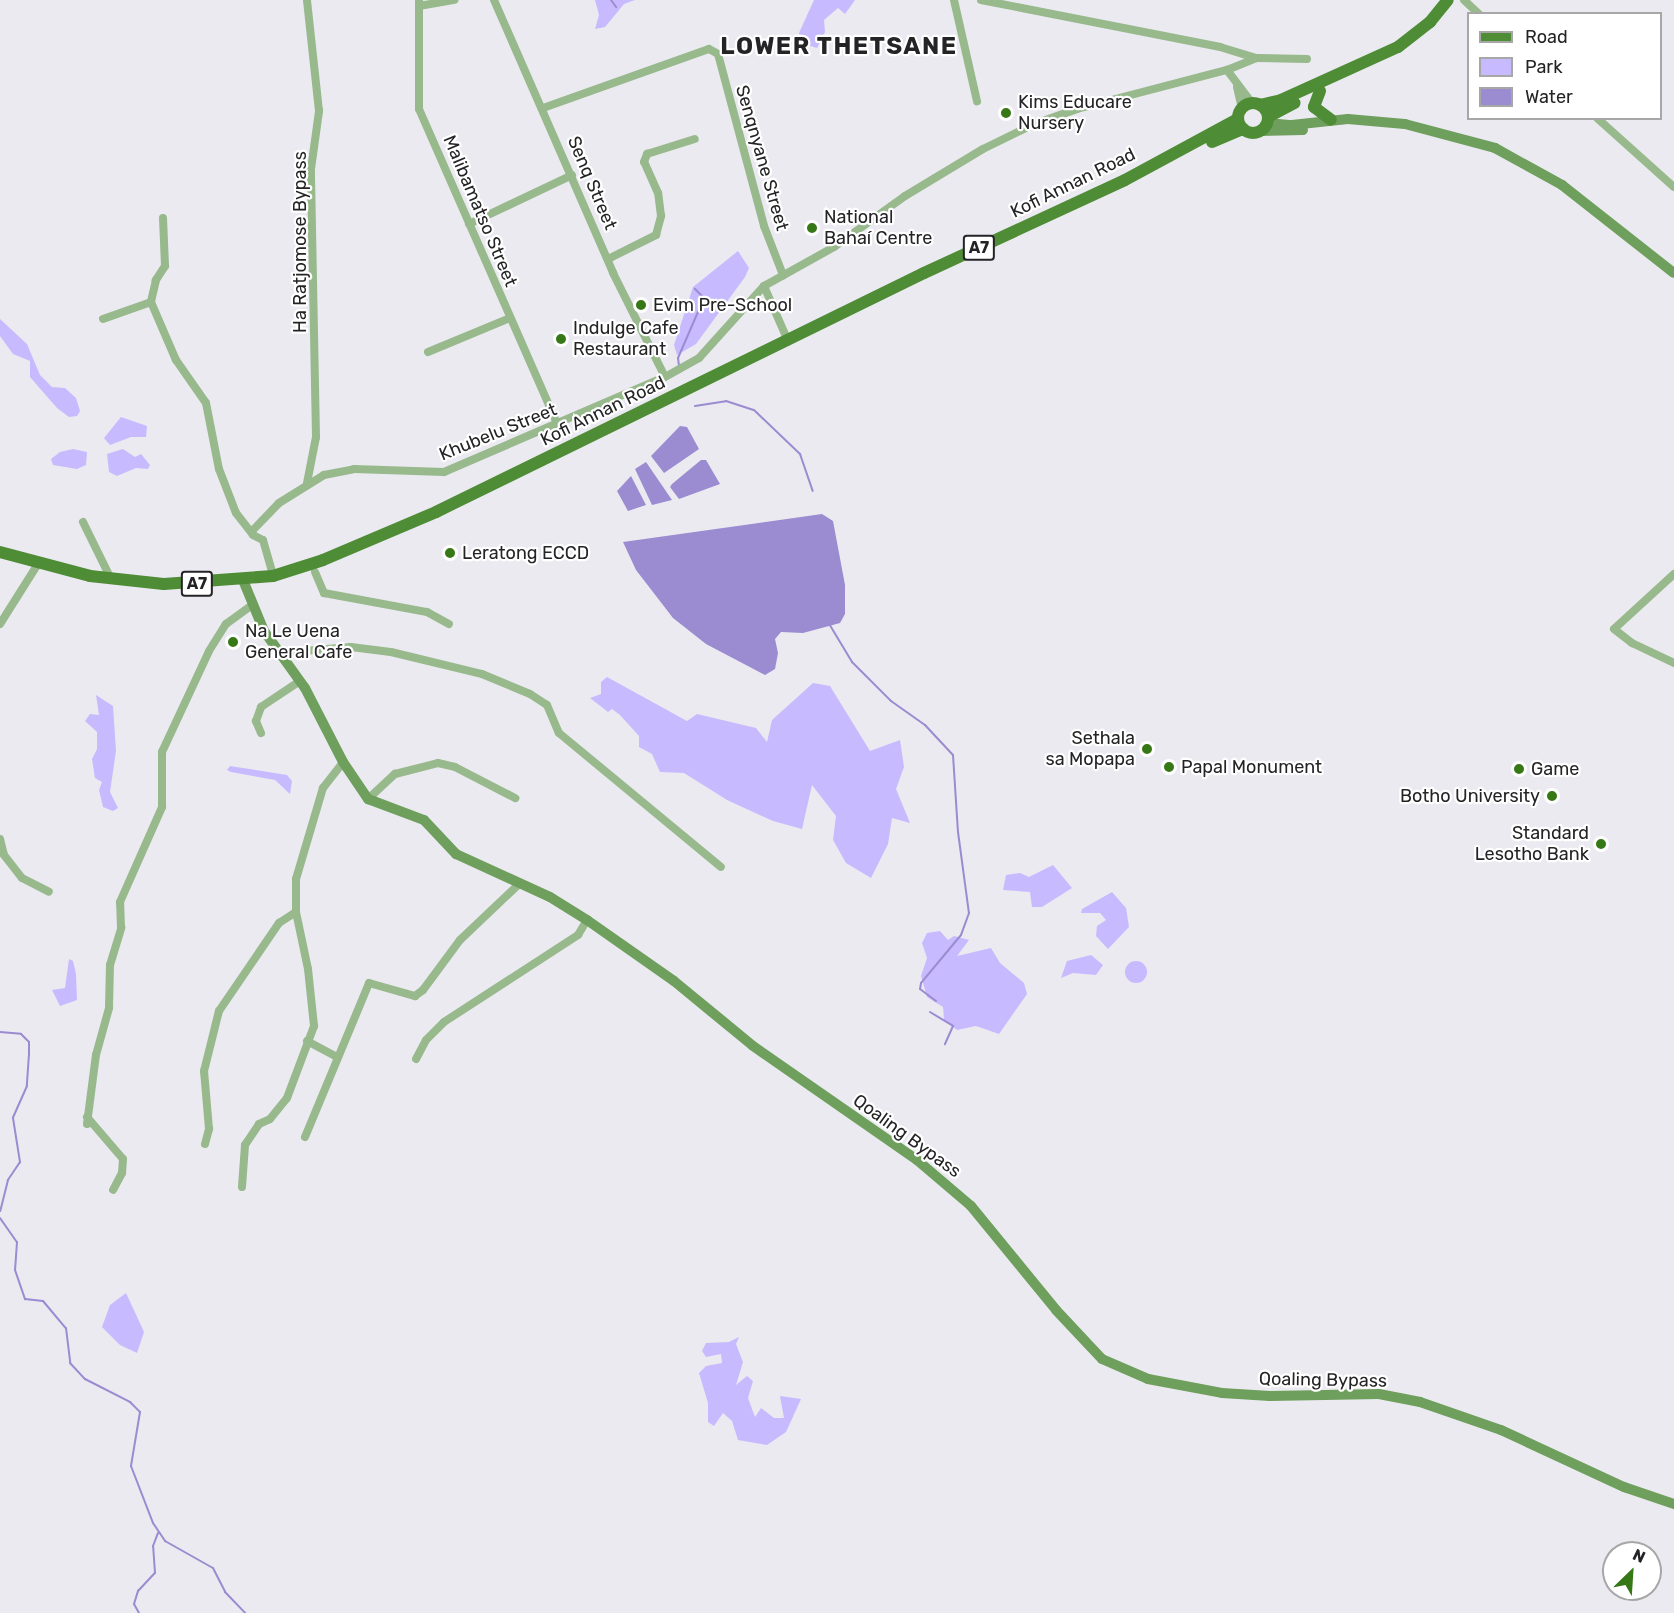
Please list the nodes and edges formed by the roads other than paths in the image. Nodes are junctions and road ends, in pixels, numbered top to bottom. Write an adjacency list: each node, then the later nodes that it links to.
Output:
1 (307, 0): 38 (street, Ha Ratjomose Bypass)
2 (454, 0): 8 (street)
3 (494, 0): 16 (street, Senq Street)
4 (954, 0): 15 (street)
5 (981, 0): 10 (street)
6 (1448, 0): 12 (main road, Kofi Annan Road / A7)
7 (1464, 0): 9 (street)
8 (419, 3): 26 (street, Malibamatso Street)
9 (1477, 12)
10 (1256, 58): 11 (street); 13 (street, Khubelu Street)
11 (1307, 59)
12 (1355, 69): 14 (main road, Kofi Annan Road / A7); 17 (main road, Kofi Annan Road / A7)
13 (1227, 70): 17 (street); 29 (street, Khubelu Street)
14 (1320, 91): 18 (main road); 20 (main road, Kofi Annan Road / A7)
15 (977, 101)
16 (543, 108): 23 (street, Senq Street); 29 (street, Senqnyane Street)
17 (1247, 113): 20 (main road); 20 (main road); 34 (main road, Kofi Annan Road / A7)
18 (1331, 120): 20 (main road); 21 (main road)
19 (1599, 120): 24 (street)
20 (1265, 124): 21 (main road)
21 (1420, 130): 28 (main road)
22 (695, 139): 27 (street)
23 (572, 175): 26 (street); 27 (street, Senq Street)
24 (1674, 187)
25 (163, 218): 31 (street)
26 (469, 224): 32 (street, Malibamatso Street)
27 (608, 259): 36 (street, Senq Street)
28 (1674, 273)
29 (783, 275): 30 (street, Khubelu Street)
30 (764, 286): 34 (street); 36 (street, Khubelu Street)
31 (151, 302): 33 (street); 40 (street)
32 (510, 318): 35 (street); 37 (street, Malibamatso Street)
33 (103, 319)
34 (788, 341): 45 (main road, Kofi Annan Road / A7)
35 (428, 352)
36 (665, 377): 37 (street, Khubelu Street)
37 (557, 424): 38 (street, Khubelu Street)
38 (307, 483): 40 (street, Khubelu Street)
39 (84, 522): 46 (street)
40 (253, 530): 45 (street)
41 (0, 552): 42 (main road, Kofi Annan Road / A7)
42 (38, 564): 46 (main road, Kofi Annan Road / A7); 49 (street)
43 (315, 572): 50 (street)
44 (1674, 574): 52 (street)
45 (273, 576): 47 (main road, Kofi Annan Road / A7)
46 (111, 579): 47 (main road, Kofi Annan Road / A7)
47 (243, 580): 48 (main road)
48 (251, 606): 51 (main road); 70 (street)
49 (0, 624)
50 (449, 624)
51 (280, 653): 53 (main road); 59 (street)
52 (1674, 663)
53 (300, 681): 54 (street); 55 (main road)
54 (261, 733)
55 (343, 762): 57 (main road); 62 (street)
56 (515, 798): 57 (street)
57 (368, 799): 60 (main road, Qoaling Bypass)
58 (0, 839): 61 (street)
59 (721, 867)
60 (519, 884): 63 (main road, Qoaling Bypass); 65 (street)
61 (48, 892)
62 (296, 912): 64 (street); 68 (street)
63 (587, 920): 66 (street); 71 (main road, Qoaling Bypass)
64 (307, 1041): 65 (street); 69 (street)
65 (337, 1057): 67 (street)
66 (416, 1059)
67 (305, 1137)
68 (205, 1144)
69 (242, 1187)
70 (113, 1190)
71 (1674, 1504)

